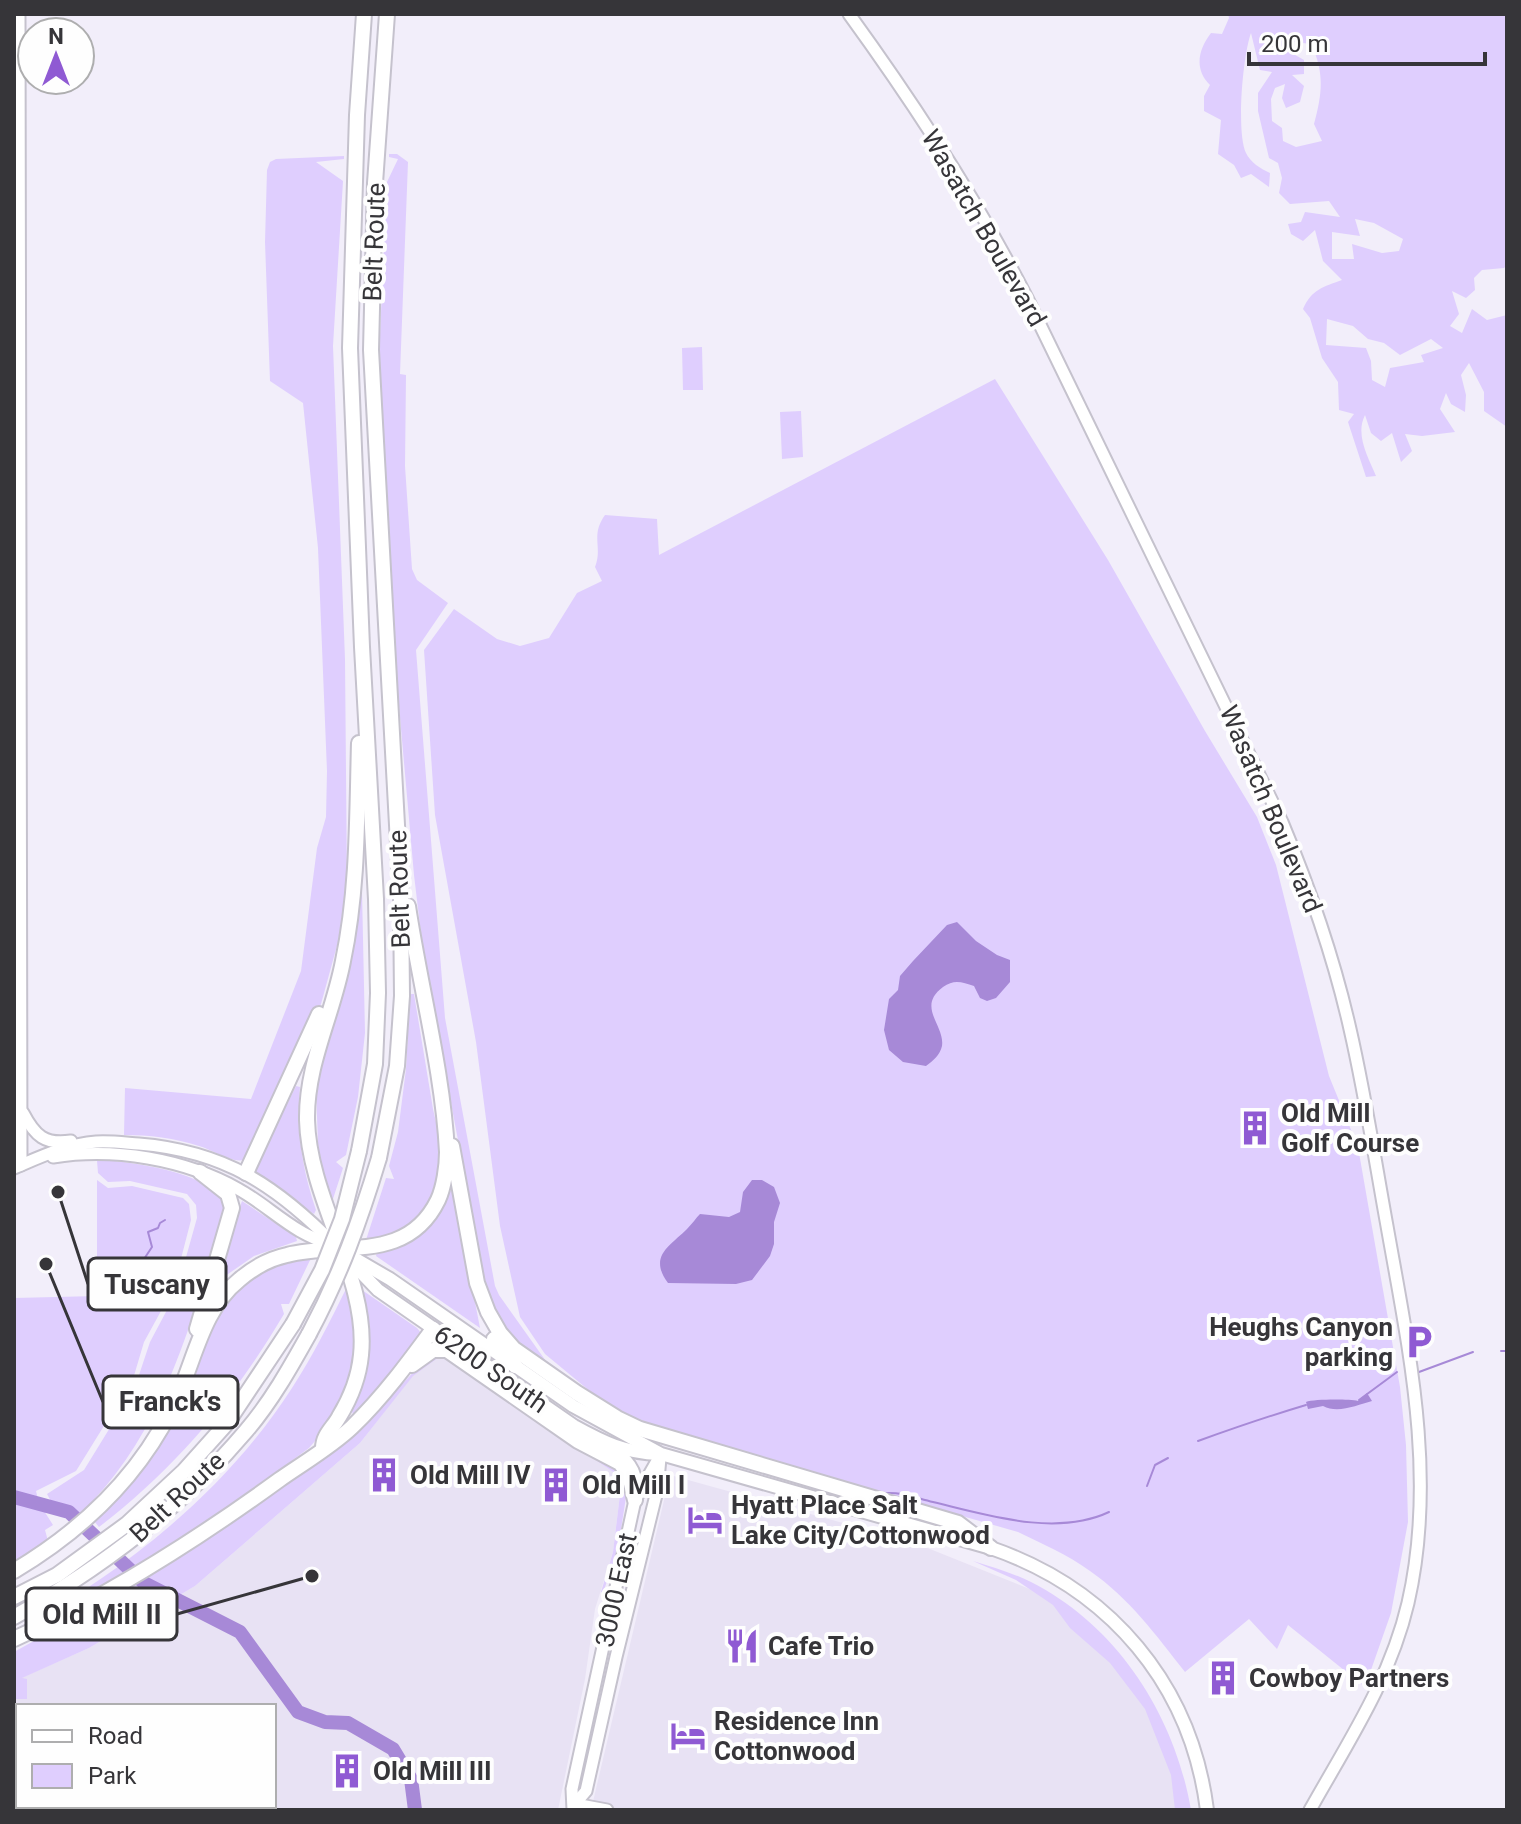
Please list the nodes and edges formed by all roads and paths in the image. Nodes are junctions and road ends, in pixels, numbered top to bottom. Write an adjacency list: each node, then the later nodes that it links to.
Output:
1 (19, 14): 9 (main road)
2 (364, 14): 5 (highway, Belt Route)
3 (387, 14): 6 (highway, Belt Route)
4 (849, 14): 32 (main road, Wasatch Boulevard)
5 (362, 647): 7 (highway); 26 (highway, Belt Route, bridge)
6 (397, 829): 8 (highway); 27 (highway, Belt Route, bridge)
7 (343, 963): 13 (highway); 14 (highway)
8 (438, 1087): 14 (highway); 15 (highway)
9 (21, 1110): 10 (main road); 11 (main road)
10 (96, 1142): 11 (main road, 6200 South); 13 (main road, 6200 South)
11 (22, 1165): 12 (main road, 6200 South)
12 (200, 1172): 14 (main road, 6200 South); 19 (highway)
13 (246, 1173): 14 (main road, 6200 South)
14 (340, 1250): 16 (main road, 6200 South); 17 (main road, 6200 South); 19 (highway); 21 (highway)
15 (477, 1283): 17 (highway); 24 (highway)
16 (433, 1329): 18 (highway); 20 (main road, 6200 South)
17 (515, 1366): 22 (main road, 6200 South)
18 (396, 1378): 21 (highway); 23 (highway)
19 (178, 1394): 25 (highway)
20 (599, 1440): 22 (main road, 6200 South); 23 (main road)
21 (323, 1448): 28 (highway)
22 (661, 1454): 23 (main road, 3000 East); 24 (main road, 6200 South); 29 (main road, 3000 East)
23 (635, 1500): 29 (main road, 3000 East)
24 (991, 1548): 31 (main road, 6200 South)
25 (14, 1571)
26 (14, 1597)
27 (14, 1617)
28 (14, 1639)
29 (574, 1807): 30 (main road)
30 (607, 1810)
31 (1207, 1810)
32 (1310, 1810)

